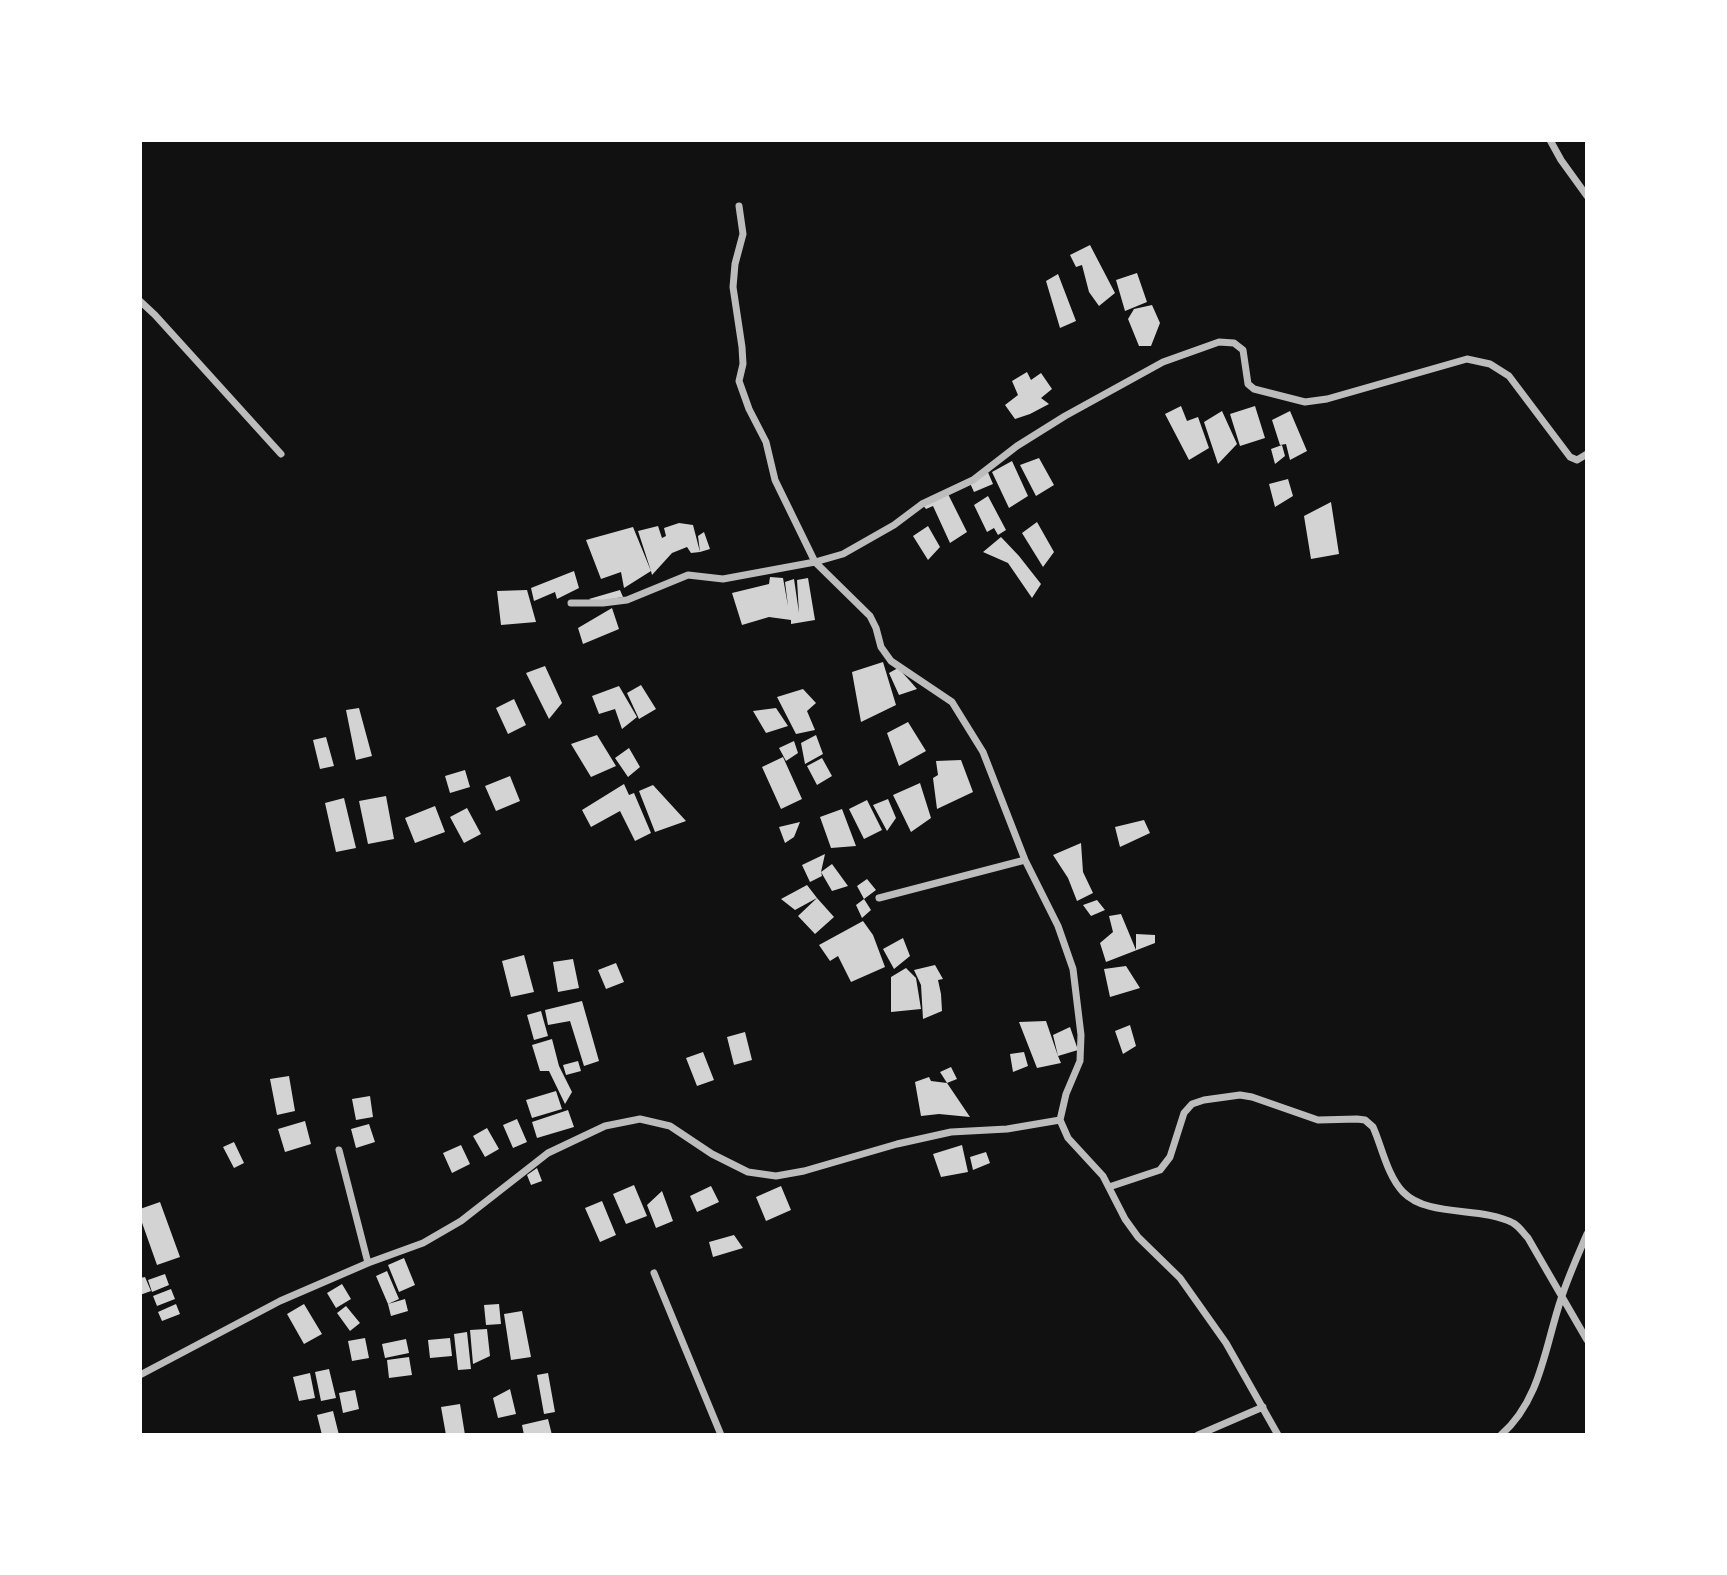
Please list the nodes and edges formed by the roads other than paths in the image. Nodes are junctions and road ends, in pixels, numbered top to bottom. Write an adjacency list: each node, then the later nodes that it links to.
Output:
1 (1550, 140): 2 (street)
2 (1587, 196)
3 (739, 206): 7 (street)
4 (140, 301): 5 (street)
5 (281, 454)
6 (1587, 454): 7 (street)
7 (815, 562): 8 (street); 9 (street)
8 (570, 603)
9 (1025, 860): 10 (street); 11 (street)
10 (878, 898)
11 (1060, 1120): 13 (street); 15 (street)
12 (339, 1150): 15 (street)
13 (1109, 1187): 17 (street); 20 (street)
14 (1587, 1234): 17 (street)
15 (368, 1263): 19 (street)
16 (654, 1273): 21 (street)
17 (1561, 1298): 18 (street); 24 (street)
18 (1587, 1340)
19 (140, 1375)
20 (1263, 1407): 22 (street); 23 (street)
21 (721, 1435)
22 (1198, 1435)
23 (1278, 1435)
24 (1501, 1435)

